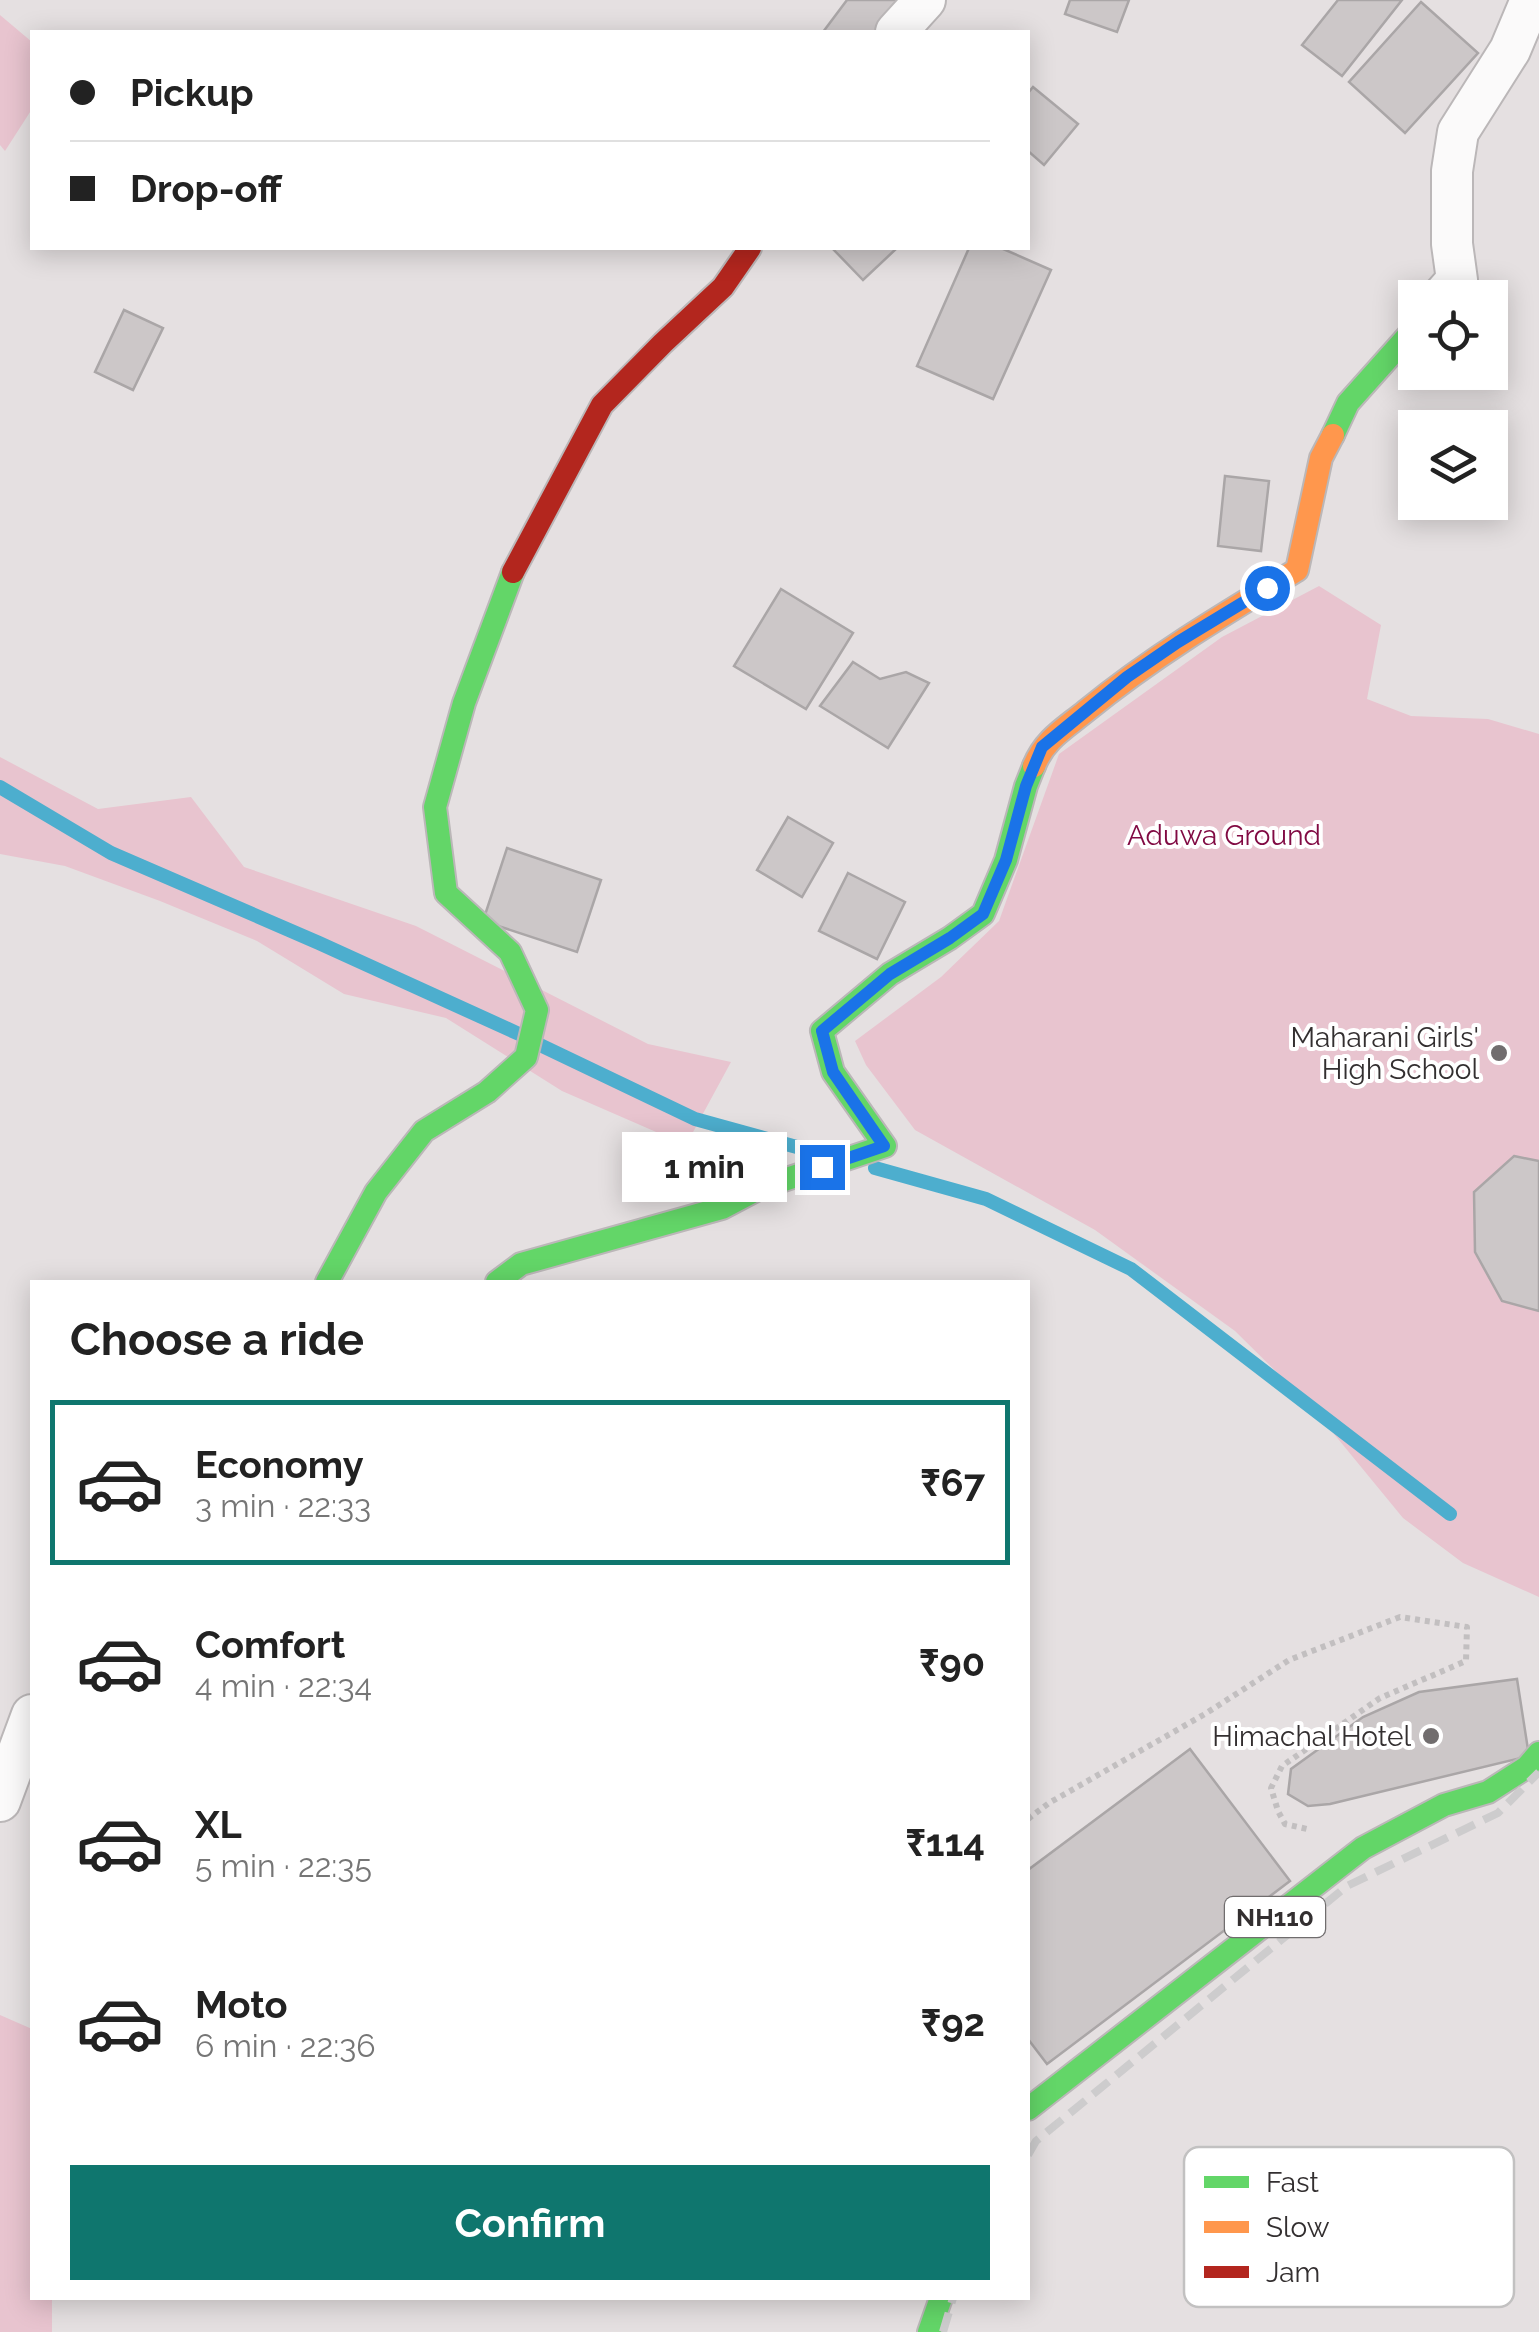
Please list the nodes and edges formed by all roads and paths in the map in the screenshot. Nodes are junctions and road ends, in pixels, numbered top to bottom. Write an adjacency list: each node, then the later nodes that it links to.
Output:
1 (926, 0): 3 (street)
2 (1531, 0): 5 (street)
3 (898, 30)
4 (749, 250): 7 (main road)
5 (1456, 280)
6 (1398, 347): 8 (main road)
7 (328, 1280)
8 (500, 1280)
9 (30, 1721): 11 (street)
10 (1539, 1753): 14 (main road, NH110)
11 (0, 1801)
12 (1030, 1817): 13 (path)
13 (1310, 1830)
14 (1030, 2107)
15 (940, 2300): 16 (main road)
16 (929, 2332)

